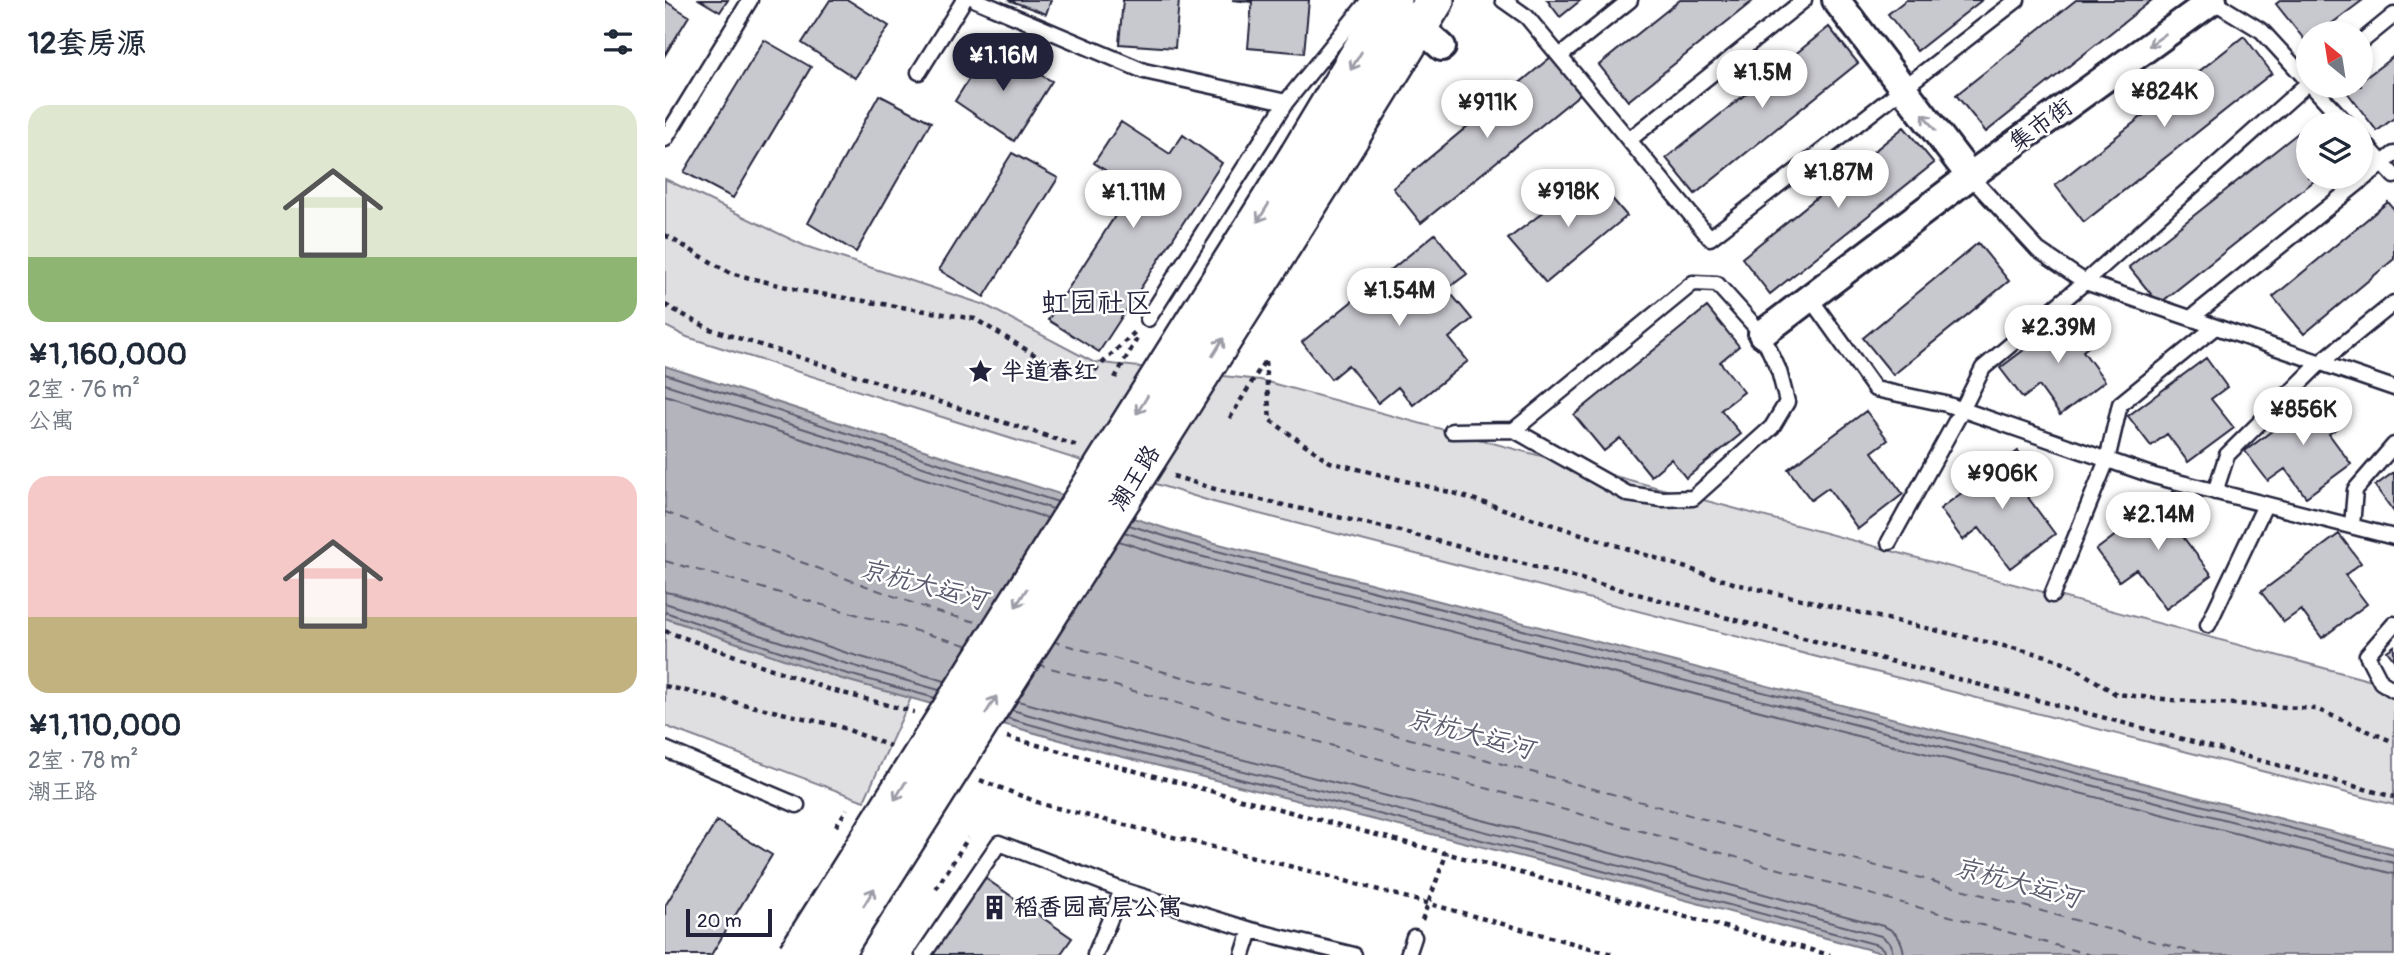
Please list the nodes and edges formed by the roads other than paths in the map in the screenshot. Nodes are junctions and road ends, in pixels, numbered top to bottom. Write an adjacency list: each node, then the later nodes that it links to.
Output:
1 (750, 0): 22 (lane)
2 (964, 0): 16 (lane)
3 (976, 0): 20 (lane)
4 (1503, 0): 14 (lane)
5 (1630, 0): 14 (lane)
6 (1804, 0): 23 (lane)
7 (2017, 0): 17 (lane)
8 (2212, 0): 15 (lane); 27 (street, 集市街, one-way to 27)
9 (1385, 1): 12 (street); 20 (lane); 26 (main road, 潮王路, one-way to 26)
10 (1843, 2): 17 (street)
11 (2394, 15): 13 (lane)
12 (1432, 24): 26 (main road, 潮王路)
13 (2373, 32)
14 (1560, 56): 23 (lane)
15 (2296, 68)
16 (919, 72)
17 (1903, 88): 23 (lane); 27 (street, one-way to 17)
18 (2296, 95): 29 (lane)
19 (2324, 98): 21 (lane)
20 (1286, 102): 33 (lane)
21 (2336, 112)
22 (665, 139)
23 (1629, 140)
24 (2373, 147): 25 (lane)
25 (2388, 158): 28 (lane); 32 (lane)
26 (1315, 162): 57 (main road, 潮王路, one-way to 57, bridge); 58 (main road, 潮王路, one-way to 26, bridge)
27 (1971, 176): 29 (lane); 30 (street, 集市街)
28 (2394, 176)
29 (2085, 282): 32 (lane); 38 (lane)
30 (1810, 298): 35 (street, 集市街); 38 (lane)
31 (2394, 303): 36 (lane)
32 (2191, 318): 34 (lane)
33 (1148, 319)
34 (2215, 327): 36 (lane); 42 (lane)
35 (1762, 334): 39 (lane); 39 (lane)
36 (2320, 363): 37 (lane); 43 (lane)
37 (2394, 388)
38 (1962, 410): 42 (lane); 47 (lane)
39 (1514, 430): 40 (lane)
40 (1452, 431)
41 (2394, 445): 45 (lane)
42 (2107, 460): 43 (lane); 48 (lane)
43 (2215, 492): 44 (lane)
44 (2265, 505): 45 (lane); 50 (lane)
45 (2352, 526): 46 (lane)
46 (2394, 537)
47 (1889, 542)
48 (2052, 595)
49 (2394, 624): 51 (lane)
50 (2208, 625)
51 (2394, 690)
52 (665, 749): 53 (lane)
53 (797, 805)
54 (1122, 890): 55 (lane); 59 (lane); 60 (lane)
55 (1251, 930): 61 (lane); 62 (lane)
56 (1414, 937): 63 (lane)
57 (797, 955)
58 (833, 955)
59 (923, 955)
60 (1095, 955)
61 (1243, 955)
62 (1354, 955)
63 (1408, 955)

